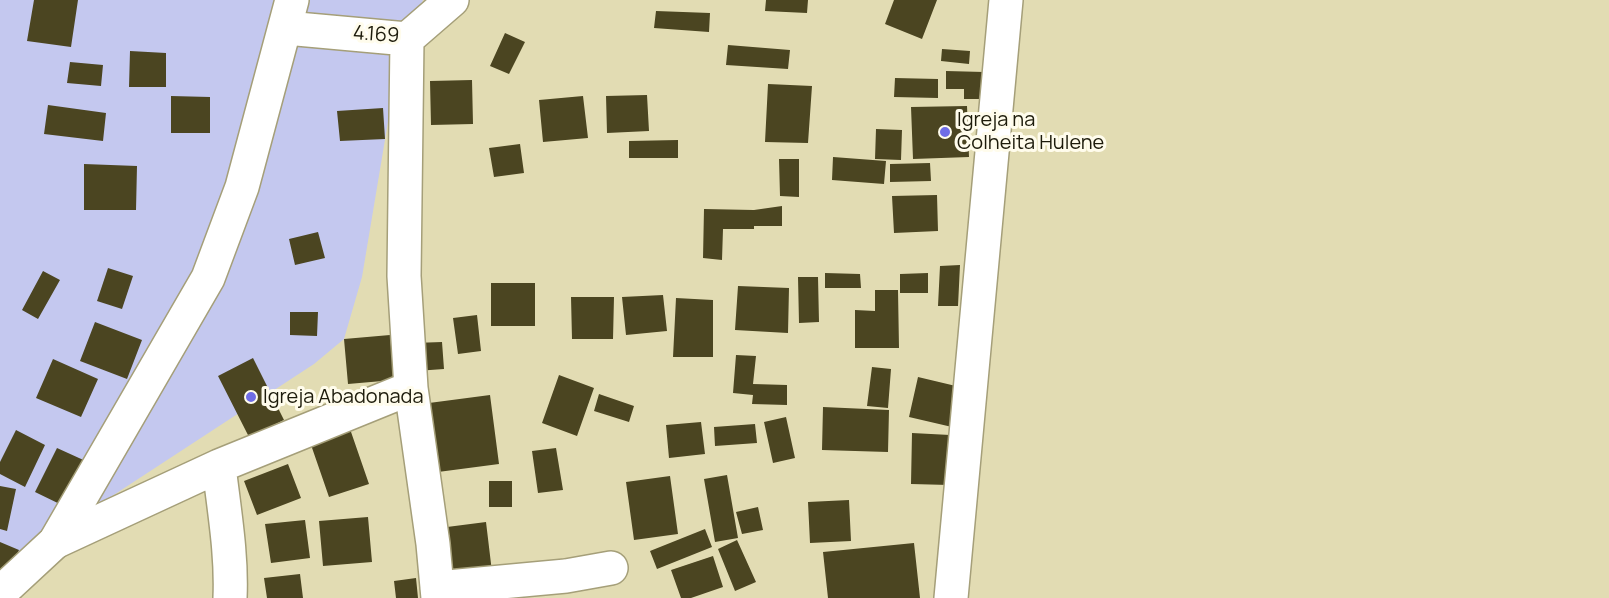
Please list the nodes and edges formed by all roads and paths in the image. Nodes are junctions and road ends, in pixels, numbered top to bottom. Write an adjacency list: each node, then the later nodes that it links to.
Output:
1 (452, 0): 4 (street, 4.169)
2 (1006, 0): 12 (street)
3 (289, 14): 4 (street, 4.169); 7 (street)
4 (407, 39): 5 (street)
5 (411, 388): 6 (street); 10 (street)
6 (219, 466): 7 (street); 11 (street)
7 (55, 542): 9 (street)
8 (611, 568): 10 (street)
9 (0, 593)
10 (437, 593)
11 (230, 598)
12 (951, 598)

